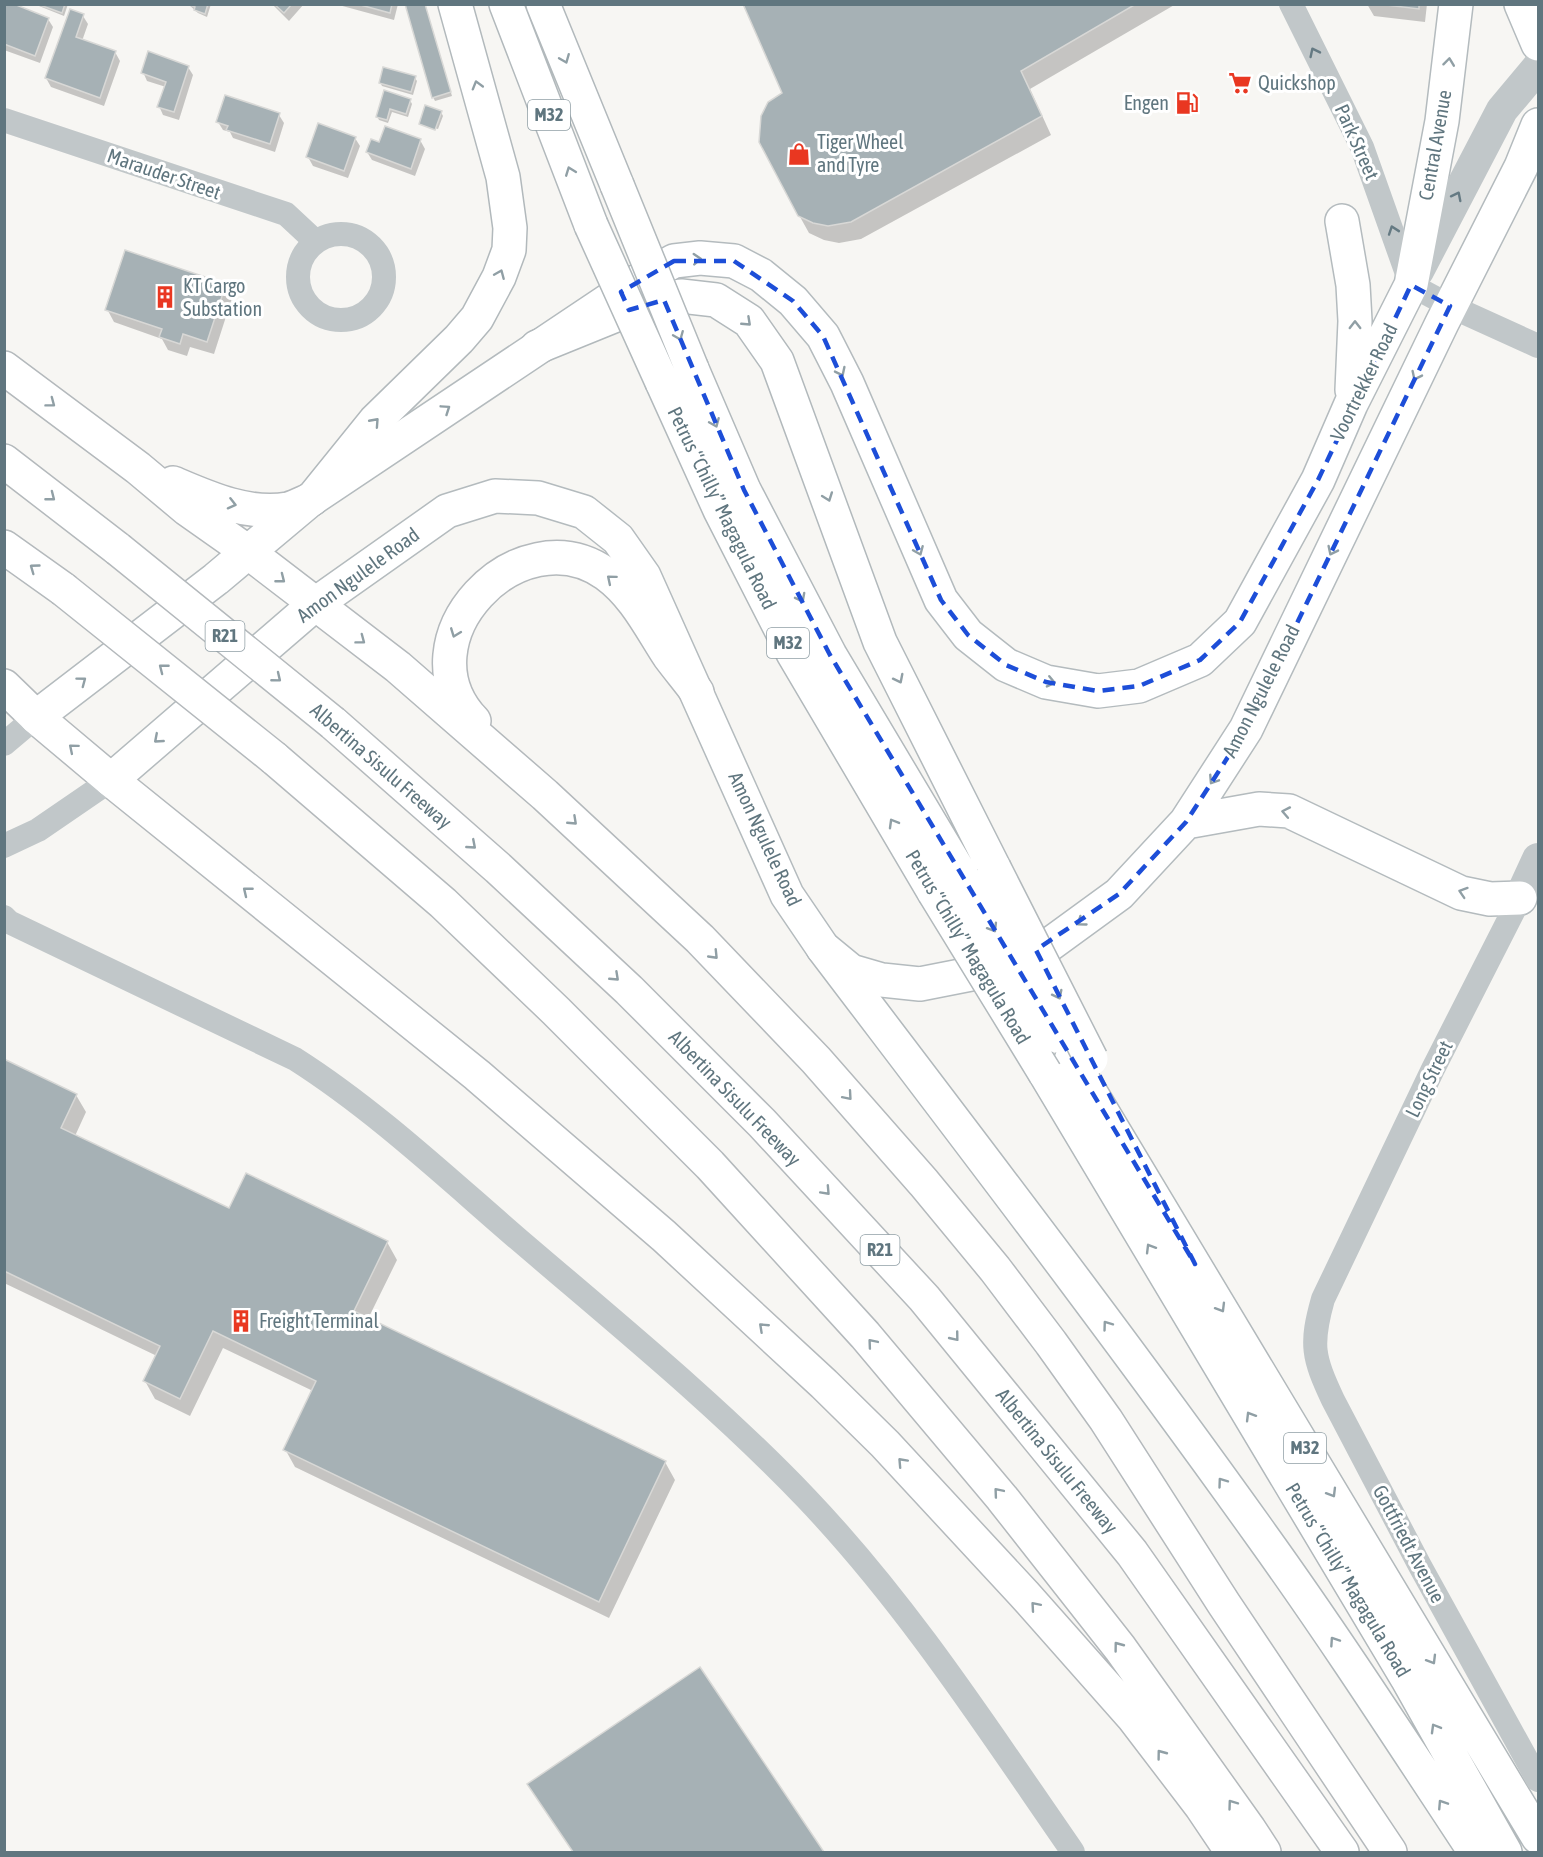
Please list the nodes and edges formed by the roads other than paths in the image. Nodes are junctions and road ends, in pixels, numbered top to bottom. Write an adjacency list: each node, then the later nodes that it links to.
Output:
1 (455, 4): 21 (main road, one-way to 1)
2 (506, 4): 37 (main road, Petrus “Chilly” Magagula Road / M32, one-way to 2, bridge)
3 (543, 4): 37 (main road, Petrus “Chilly” Magagula Road / M32, one-way to 37, bridge)
4 (1291, 4): 13 (street, Park Street, one-way to 4)
5 (1456, 4): 13 (main road, Central Avenue, one-way to 5)
6 (1521, 4): 7 (main road)
7 (1539, 44)
8 (1539, 67): 13 (street, one-way to 8)
9 (4, 120): 12 (street, Marauder Street)
10 (1539, 125): 14 (main road)
11 (1342, 221): 18 (main road, one-way to 11)
12 (315, 241)
13 (1411, 285): 14 (street); 18 (main road, Voortrekker Road)
14 (1450, 306): 15 (street); 31 (main road, Amon Ngulele Road, one-way to 31)
15 (1539, 346)
16 (537, 347): 18 (main road, Voortrekker Road, one-way to 18); 21 (main road, one-way to 16); 37 (main road, one-way to 37, bridge)
17 (4, 368): 20 (main road, one-way to 20)
18 (1351, 404)
19 (4, 461): 44 (main road, Albertina Sisulu Freeway / R21, one-way to 44, bridge)
20 (138, 468): 21 (main road, one-way to 21); 23 (main road)
21 (311, 500): 23 (main road)
22 (4, 547): 43 (main road, one-way to 22, bridge)
23 (248, 552): 24 (main road, one-way to 24); 27 (main road, one-way to 23)
24 (314, 605): 26 (main road, Amon Ngulele Road); 29 (main road, Amon Ngulele Road, one-way to 29); 30 (main road, one-way to 30)
25 (4, 686): 27 (main road)
26 (698, 692): 30 (main road, one-way to 30); 36 (main road, Amon Ngulele Road)
27 (36, 717): 28 (street); 29 (main road, one-way to 27)
28 (4, 744)
29 (111, 780): 32 (street); 42 (main road, one-way to 29)
30 (545, 795): 45 (main road, one-way to 45)
31 (1186, 822): 34 (main road, one-way to 31); 36 (main road, Amon Ngulele Road, one-way to 36)
32 (4, 846)
33 (1539, 859): 34 (street, Long Street)
34 (1520, 898): 38 (street, Long Street)
35 (4, 917): 41 (street)
36 (823, 948): 46 (main road, one-way to 36)
37 (1069, 1064): 40 (main road, Petrus “Chilly” Magagula Road / M32, one-way to 40); 47 (main road, Petrus “Chilly” Magagula Road / M32, one-way to 37)
38 (1323, 1299): 39 (street, Gottfriedt Avenue)
39 (1539, 1780)
40 (1539, 1836)
41 (1073, 1852)
42 (1232, 1852)
43 (1264, 1852)
44 (1342, 1852)
45 (1390, 1852)
46 (1475, 1852)
47 (1505, 1852)

